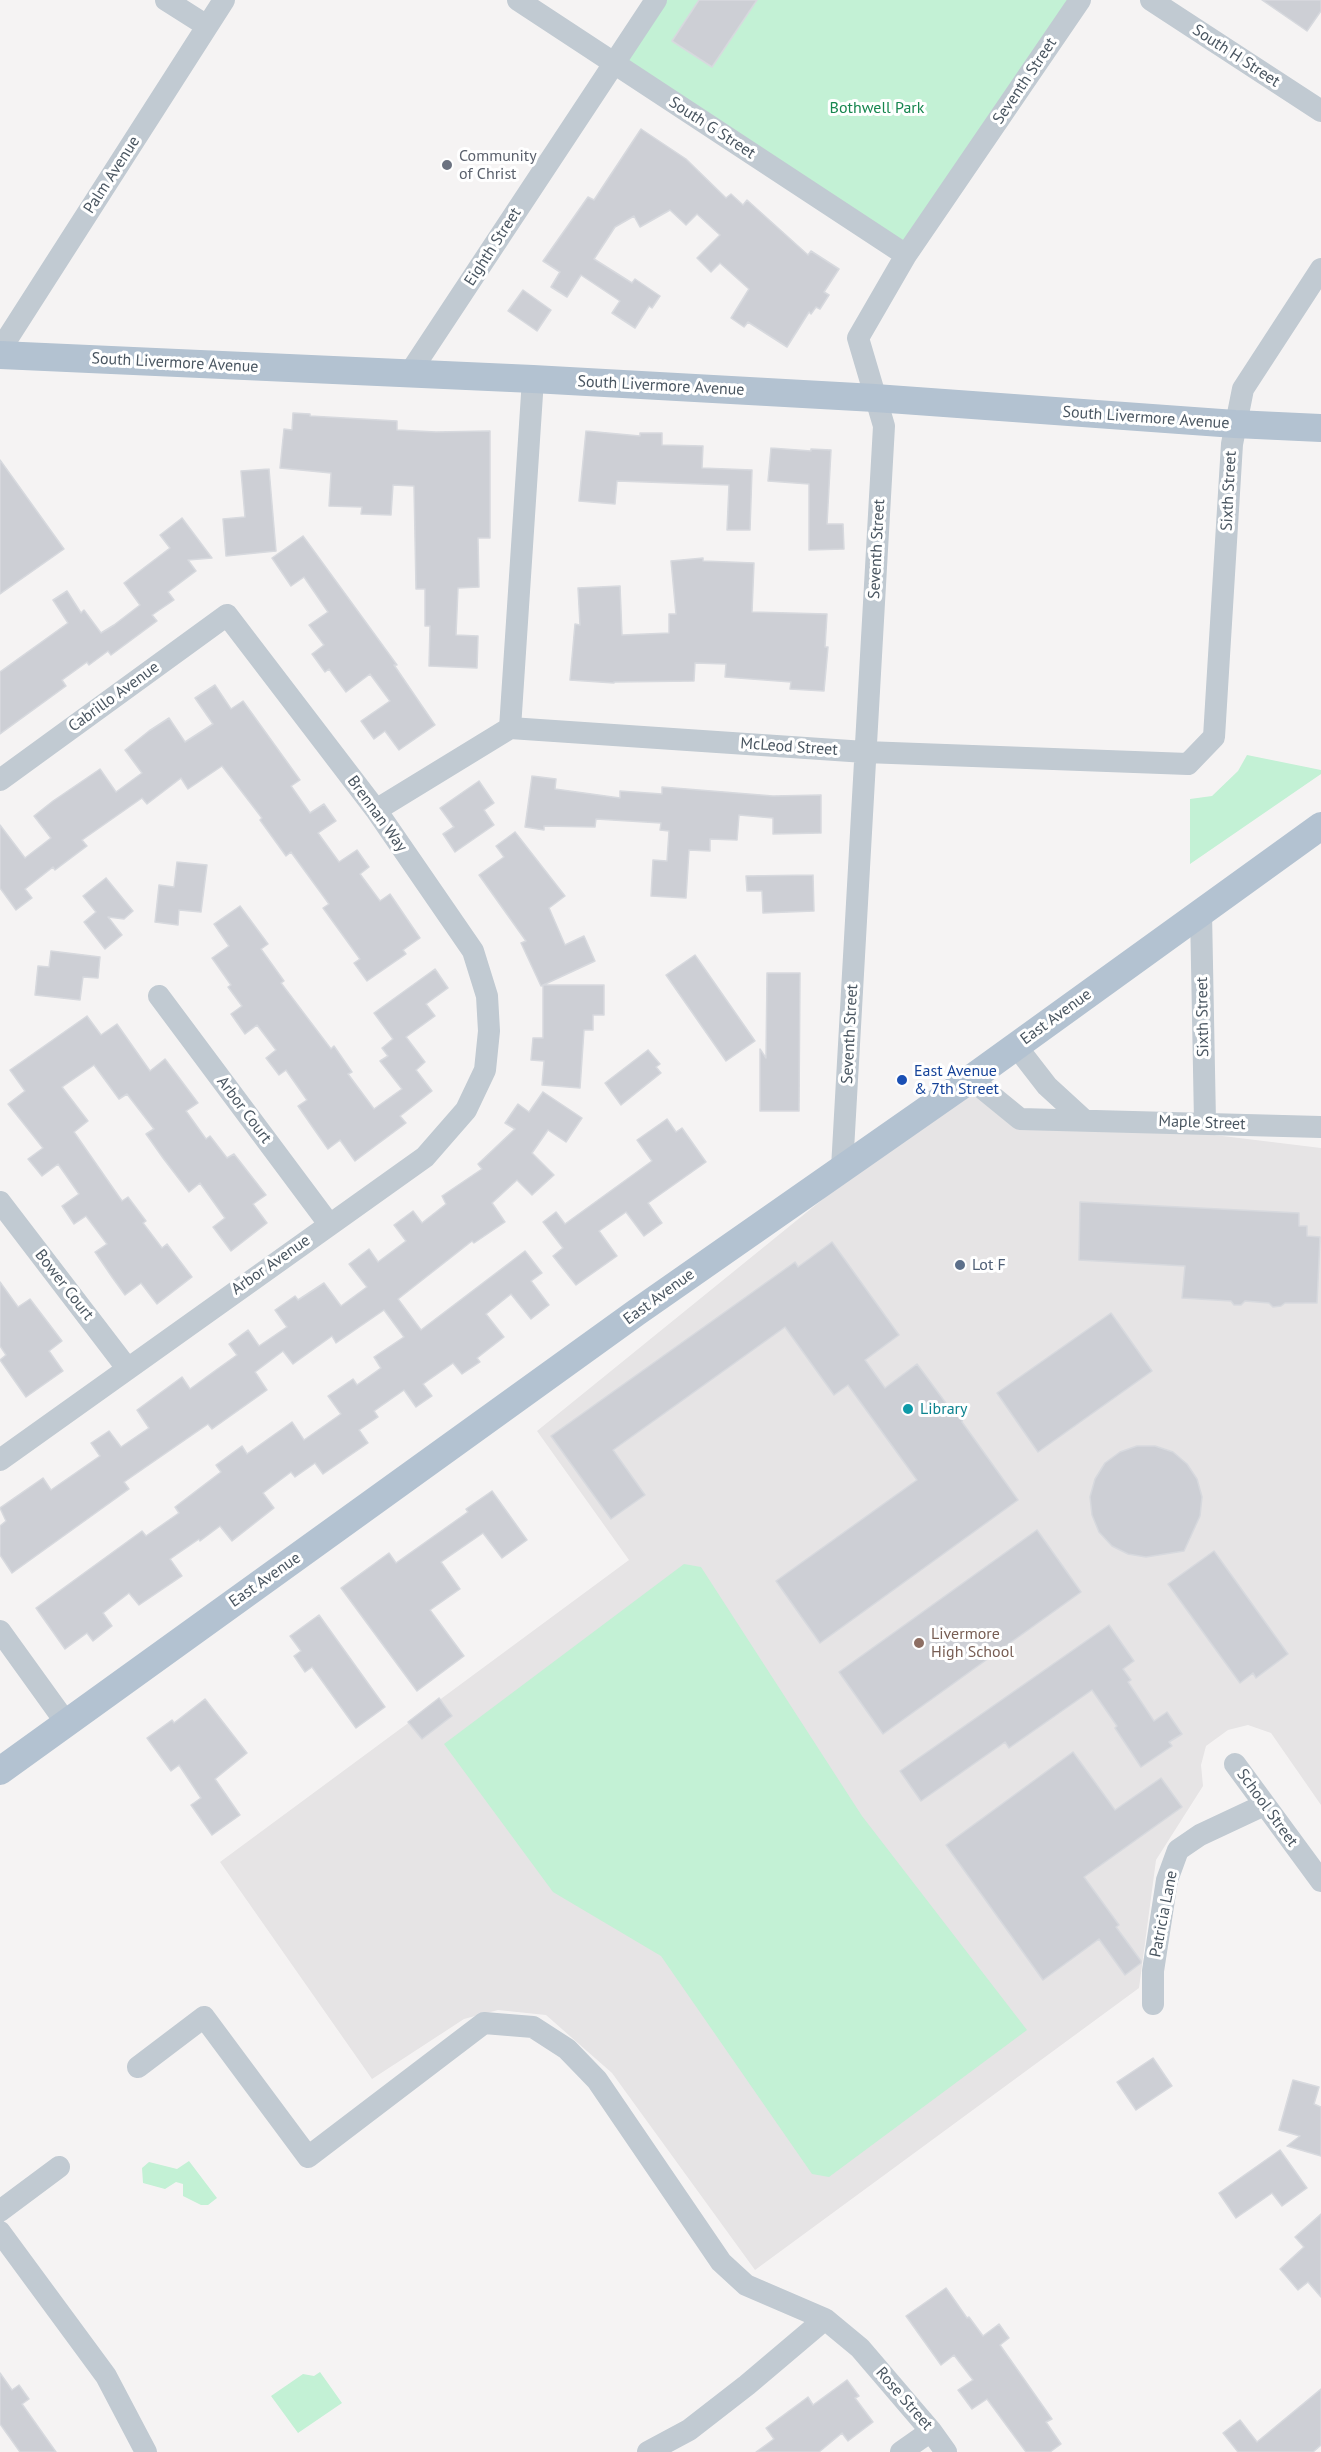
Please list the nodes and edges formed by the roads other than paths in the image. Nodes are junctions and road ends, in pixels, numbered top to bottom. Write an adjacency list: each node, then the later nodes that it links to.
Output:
1 (166, 0): 7 (street)
2 (224, 0): 7 (street, Palm Avenue)
3 (518, 0): 8 (street, South G Street)
4 (656, 0): 8 (street, Eighth Street)
5 (1080, 0): 10 (street, Seventh Street)
6 (1151, 0): 9 (street, South H Street)
7 (207, 26): 12 (street, Palm Avenue)
8 (614, 63): 10 (street, South G Street); 14 (street, Eighth Street)
9 (1321, 111)
10 (906, 255): 16 (street, Seventh Street)
11 (1321, 269): 17 (street, Sixth Street)
12 (0, 350)
13 (0, 355): 14 (main road, South Livermore Avenue)
14 (409, 374): 15 (main road, South Livermore Avenue)
15 (532, 379): 16 (main road, South Livermore Avenue); 20 (street)
16 (876, 398): 17 (main road, South Livermore Avenue); 22 (street, Seventh Street)
17 (1234, 424): 18 (main road, South Livermore Avenue); 21 (street, Sixth Street)
18 (1321, 428)
19 (227, 615): 23 (street, Cabrillo Avenue); 24 (street, Brennan Way)
20 (510, 728): 22 (street, McLeod Street); 24 (street)
21 (1214, 736): 22 (street, McLeod Street)
22 (865, 752): 34 (street, Seventh Street)
23 (0, 780)
24 (376, 810): 28 (street, Brennan Way)
25 (1321, 826): 26 (main road, East Avenue)
26 (1202, 912): 29 (main road, East Avenue); 32 (street, Sixth Street)
27 (159, 996): 36 (street, Arbor Court)
28 (489, 1031): 36 (street, Arbor Avenue)
29 (1016, 1046): 30 (main road, East Avenue); 31 (street)
30 (971, 1079): 31 (street, Maple Street); 34 (main road, East Avenue)
31 (1083, 1119): 32 (street, Maple Street)
32 (1205, 1122): 33 (street, Maple Street)
33 (1321, 1127)
34 (842, 1168): 40 (main road, East Avenue)
35 (0, 1202): 37 (street, Bower Court)
36 (329, 1224): 37 (street, Arbor Avenue)
37 (128, 1368): 38 (street, Arbor Avenue)
38 (0, 1460)
39 (0, 1631): 40 (street)
40 (66, 1724): 42 (main road, East Avenue)
41 (1235, 1764): 43 (street, School Street)
42 (0, 1771)
43 (1264, 1805): 44 (street, School Street); 45 (street, Patricia Lane)
44 (1321, 1881)
45 (1153, 2004)
46 (138, 2067): 50 (street, Rose Street)
47 (59, 2167): 48 (street)
48 (0, 2211)
49 (0, 2232): 52 (street)
50 (825, 2319): 51 (street, Rose Street); 53 (street)
51 (932, 2431): 54 (street); 55 (street, Rose Street)
52 (139, 2449)
53 (648, 2452)
54 (901, 2452)
55 (946, 2452)

